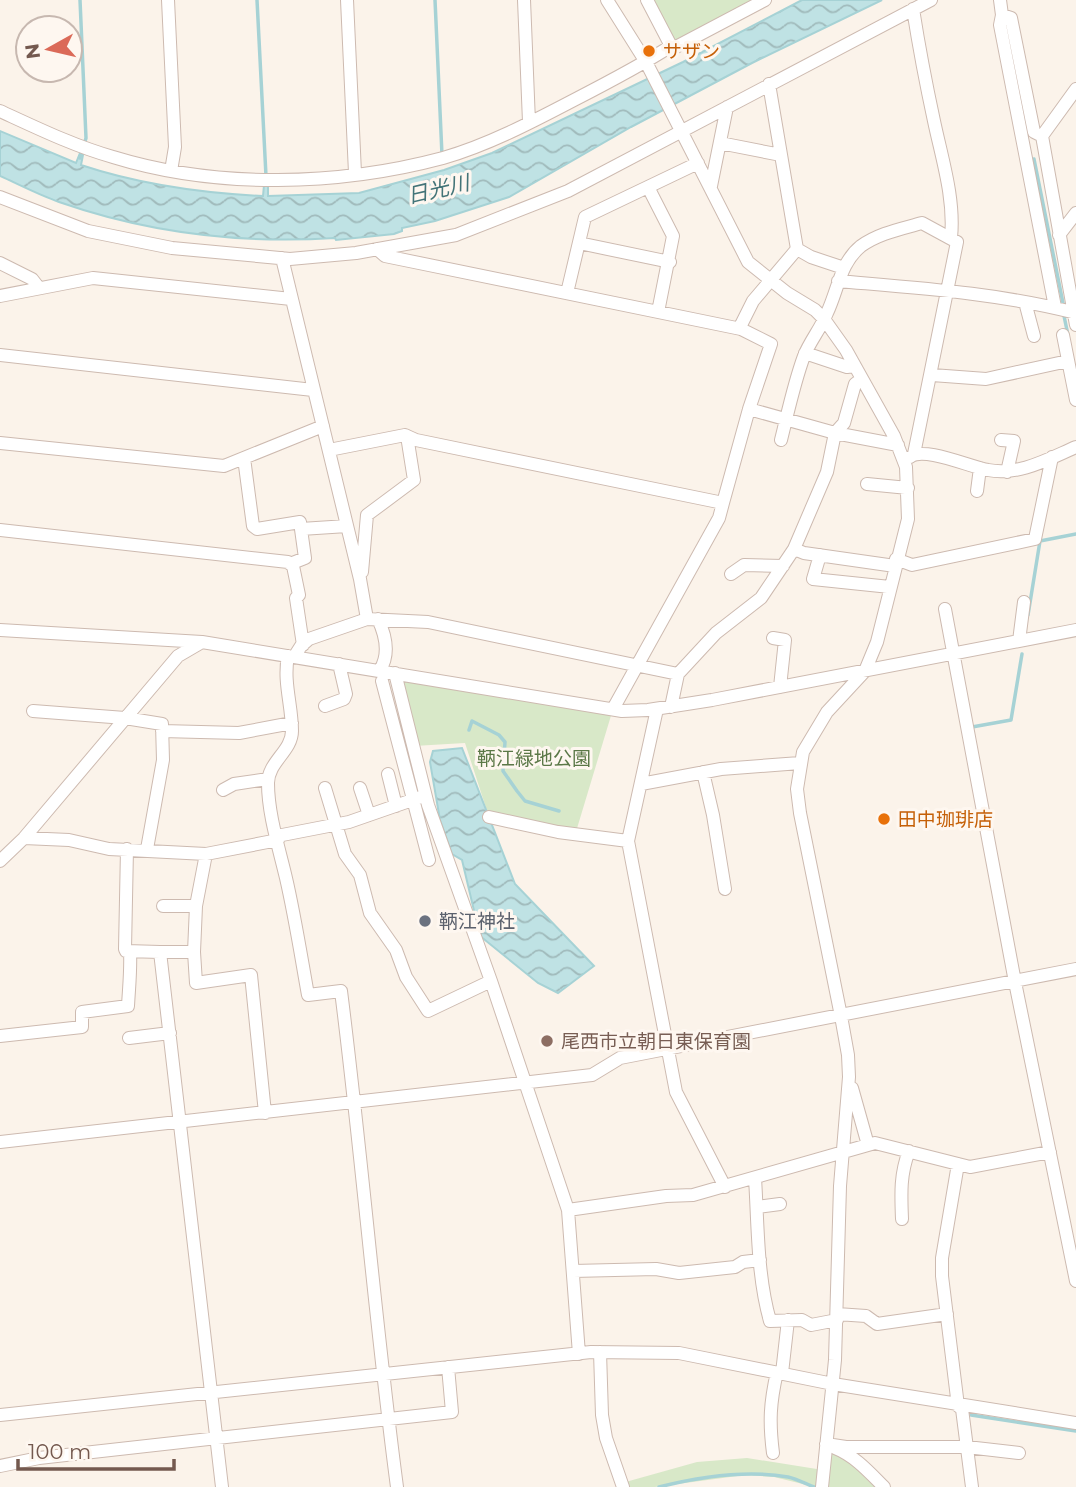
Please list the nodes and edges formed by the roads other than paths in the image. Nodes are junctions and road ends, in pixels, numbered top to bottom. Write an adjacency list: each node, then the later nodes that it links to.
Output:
1 (168, 0): 23 (street)
2 (347, 0): 24 (street)
3 (524, 0): 17 (street)
4 (607, 0): 12 (street)
5 (647, 0): 11 (street)
6 (765, 0): 11 (street)
7 (930, 0): 9 (street)
8 (1000, 0): 10 (street)
9 (913, 9): 13 (street); 30 (street)
10 (1002, 15): 19 (street); 46 (street)
11 (671, 46): 12 (street)
12 (646, 62): 17 (street); 18 (street)
13 (769, 84): 15 (street); 21 (street)
14 (1076, 90): 19 (street)
15 (727, 107): 18 (street); 20 (street)
16 (0, 111): 23 (street)
17 (529, 122): 24 (street)
18 (682, 131): 22 (street); 32 (street)
19 (1042, 136): 29 (street)
20 (720, 143): 21 (street); 25 (street)
21 (781, 155): 33 (street)
22 (698, 163): 25 (street); 26 (street)
23 (171, 171): 24 (street)
24 (355, 173)
25 (711, 186): 38 (street)
26 (648, 187): 31 (street); 35 (street)
27 (0, 197): 34 (street)
28 (1076, 213): 29 (street)
29 (1059, 235): 48 (street)
30 (951, 238): 37 (street); 41 (street)
31 (579, 243): 35 (street); 42 (street)
32 (377, 249): 34 (street); 42 (street)
33 (797, 249): 37 (street); 38 (street)
34 (282, 258): 44 (street)
35 (670, 262): 47 (street)
36 (0, 263): 40 (street)
37 (844, 268): 39 (street)
38 (771, 280): 49 (street); 50 (street)
39 (838, 281): 41 (street); 49 (street)
40 (38, 288): 43 (street); 44 (street)
41 (947, 289): 45 (street); 57 (street)
42 (568, 293): 47 (street)
43 (0, 296)
44 (291, 299): 59 (street)
45 (1025, 302): 46 (street); 51 (street)
46 (1055, 307): 48 (street)
47 (659, 312): 50 (street)
48 (1075, 317)
49 (824, 319): 53 (street); 56 (street)
50 (741, 329): 61 (street)
51 (1034, 335)
52 (1063, 335): 55 (street)
53 (805, 353): 56 (street); 62 (street)
54 (0, 355): 59 (street)
55 (1068, 361): 57 (street); 60 (street)
56 (855, 366): 58 (street)
57 (932, 375): 74 (street)
58 (862, 379): 64 (street); 69 (street)
59 (313, 390): 63 (street)
60 (1076, 400)
61 (749, 410): 62 (street); 80 (street)
62 (786, 419): 64 (street); 66 (street)
63 (323, 426): 71 (street); 73 (street)
64 (835, 433): 69 (street); 85 (street)
65 (407, 436): 71 (street); 80 (street); 81 (street)
66 (781, 439)
67 (1001, 440): 76 (street)
68 (0, 443): 73 (street)
69 (898, 444): 74 (street)
70 (1076, 447): 72 (street)
71 (329, 450): 82 (street)
72 (1052, 457): 76 (street); 87 (street)
73 (244, 458): 83 (street)
74 (909, 458): 75 (street); 78 (street)
75 (980, 468): 76 (street); 79 (street)
76 (1007, 472)
77 (867, 484): 78 (street)
78 (908, 488): 87 (street)
79 (976, 491)
80 (723, 503): 105 (street)
81 (367, 515): 82 (street); 91 (street)
82 (346, 523): 83 (street); 91 (street)
83 (301, 528): 88 (street)
84 (0, 530): 88 (street)
85 (794, 549): 86 (street); 89 (street)
86 (820, 555): 87 (street); 92 (street)
87 (896, 562): 92 (street)
88 (290, 564): 101 (street)
89 (783, 566): 90 (street); 108 (street)
90 (731, 574)
91 (360, 579): 95 (street)
92 (890, 587): 106 (street)
93 (1024, 602): 99 (street)
94 (945, 609): 102 (street)
95 (372, 619): 101 (street); 105 (street); 109 (street)
96 (0, 630): 100 (street)
97 (1076, 630): 99 (street)
98 (773, 638): 110 (street)
99 (1019, 641): 102 (street)
100 (202, 642): 103 (street); 116 (street)
101 (303, 645): 103 (street)
102 (952, 654): 106 (street); 148 (street)
103 (291, 656): 104 (street); 117 (street)
104 (339, 664): 109 (street); 111 (street)
105 (635, 665): 108 (street); 113 (street)
106 (865, 670): 110 (street); 119 (street)
107 (395, 673): 109 (street); 113 (street); 127 (street)
108 (678, 674): 112 (street)
109 (381, 676): 127 (street)
110 (780, 687): 112 (street)
111 (325, 706)
112 (671, 707): 114 (street)
113 (613, 709): 114 (street)
114 (657, 709): 123 (street)
115 (33, 710): 116 (street)
116 (125, 718): 118 (street); 132 (street)
117 (292, 723): 118 (street); 122 (street)
118 (162, 731): 136 (street)
119 (800, 763): 120 (street); 149 (street)
120 (703, 772): 123 (street); 140 (street)
121 (388, 774): 128 (street)
122 (268, 779): 126 (street); 133 (street)
123 (641, 784): 134 (street)
124 (325, 788): 131 (street)
125 (360, 788): 129 (street)
126 (223, 790)
127 (420, 798): 128 (street); 139 (street); 147 (street)
128 (396, 806): 129 (street)
129 (369, 815): 131 (street)
130 (489, 817): 134 (street)
131 (335, 824): 133 (street); 147 (street)
132 (24, 838): 135 (street); 138 (street)
133 (277, 838): 137 (street); 156 (street)
134 (628, 841): 153 (street)
135 (127, 849): 136 (street); 143 (street)
136 (147, 849): 137 (street)
137 (206, 854): 142 (street)
138 (3, 855)
139 (429, 860)
140 (726, 889)
141 (163, 906): 142 (street)
142 (195, 906): 145 (street)
143 (130, 951): 144 (street); 151 (street)
144 (160, 952): 145 (street); 150 (street)
145 (194, 952): 157 (street)
146 (1076, 969): 148 (street)
147 (491, 981): 155 (street)
148 (1015, 982): 149 (street); 162 (street)
149 (841, 1016): 153 (street); 154 (street)
150 (170, 1033): 152 (street); 158 (street)
151 (0, 1036)
152 (129, 1038)
153 (668, 1050): 155 (street); 166 (street)
154 (849, 1077): 160 (street); 163 (street)
155 (525, 1083): 156 (street); 169 (street)
156 (355, 1102): 157 (street); 181 (street)
157 (264, 1112): 158 (street)
158 (179, 1121): 159 (street); 183 (street)
159 (0, 1142)
160 (868, 1145): 161 (street); 163 (street)
161 (909, 1151): 164 (street); 170 (street)
162 (1050, 1152): 164 (street); 173 (street)
163 (844, 1153): 165 (street); 175 (street)
164 (958, 1164): 174 (street)
165 (755, 1178): 166 (street); 168 (street)
166 (725, 1187): 169 (street)
167 (780, 1204): 168 (street)
168 (757, 1207): 171 (street)
169 (568, 1210): 172 (street)
170 (902, 1219)
171 (760, 1260): 172 (street); 176 (street)
172 (573, 1271): 178 (street)
173 (1076, 1281)
174 (947, 1314): 175 (street); 184 (street)
175 (837, 1317): 176 (street); 182 (street)
176 (788, 1320): 180 (street)
177 (600, 1352): 178 (street); 180 (street); 196 (street)
178 (579, 1353): 179 (street)
179 (448, 1367): 181 (street); 186 (street)
180 (780, 1373): 182 (street); 191 (street)
181 (383, 1374): 183 (street); 186 (street)
182 (833, 1384): 184 (street); 189 (street)
183 (211, 1392): 185 (street); 188 (street)
184 (958, 1406): 187 (street); 190 (street)
185 (0, 1415)
186 (388, 1419): 188 (street); 195 (street)
187 (1076, 1423)
188 (217, 1439): 193 (street); 194 (street)
189 (826, 1444): 190 (street); 197 (street); 198 (street)
190 (967, 1447): 192 (street); 199 (street)
191 (773, 1453)
192 (1019, 1453)
193 (0, 1466)
194 (222, 1487)
195 (397, 1487)
196 (623, 1487)
197 (822, 1487)
198 (884, 1487)
199 (972, 1487)

